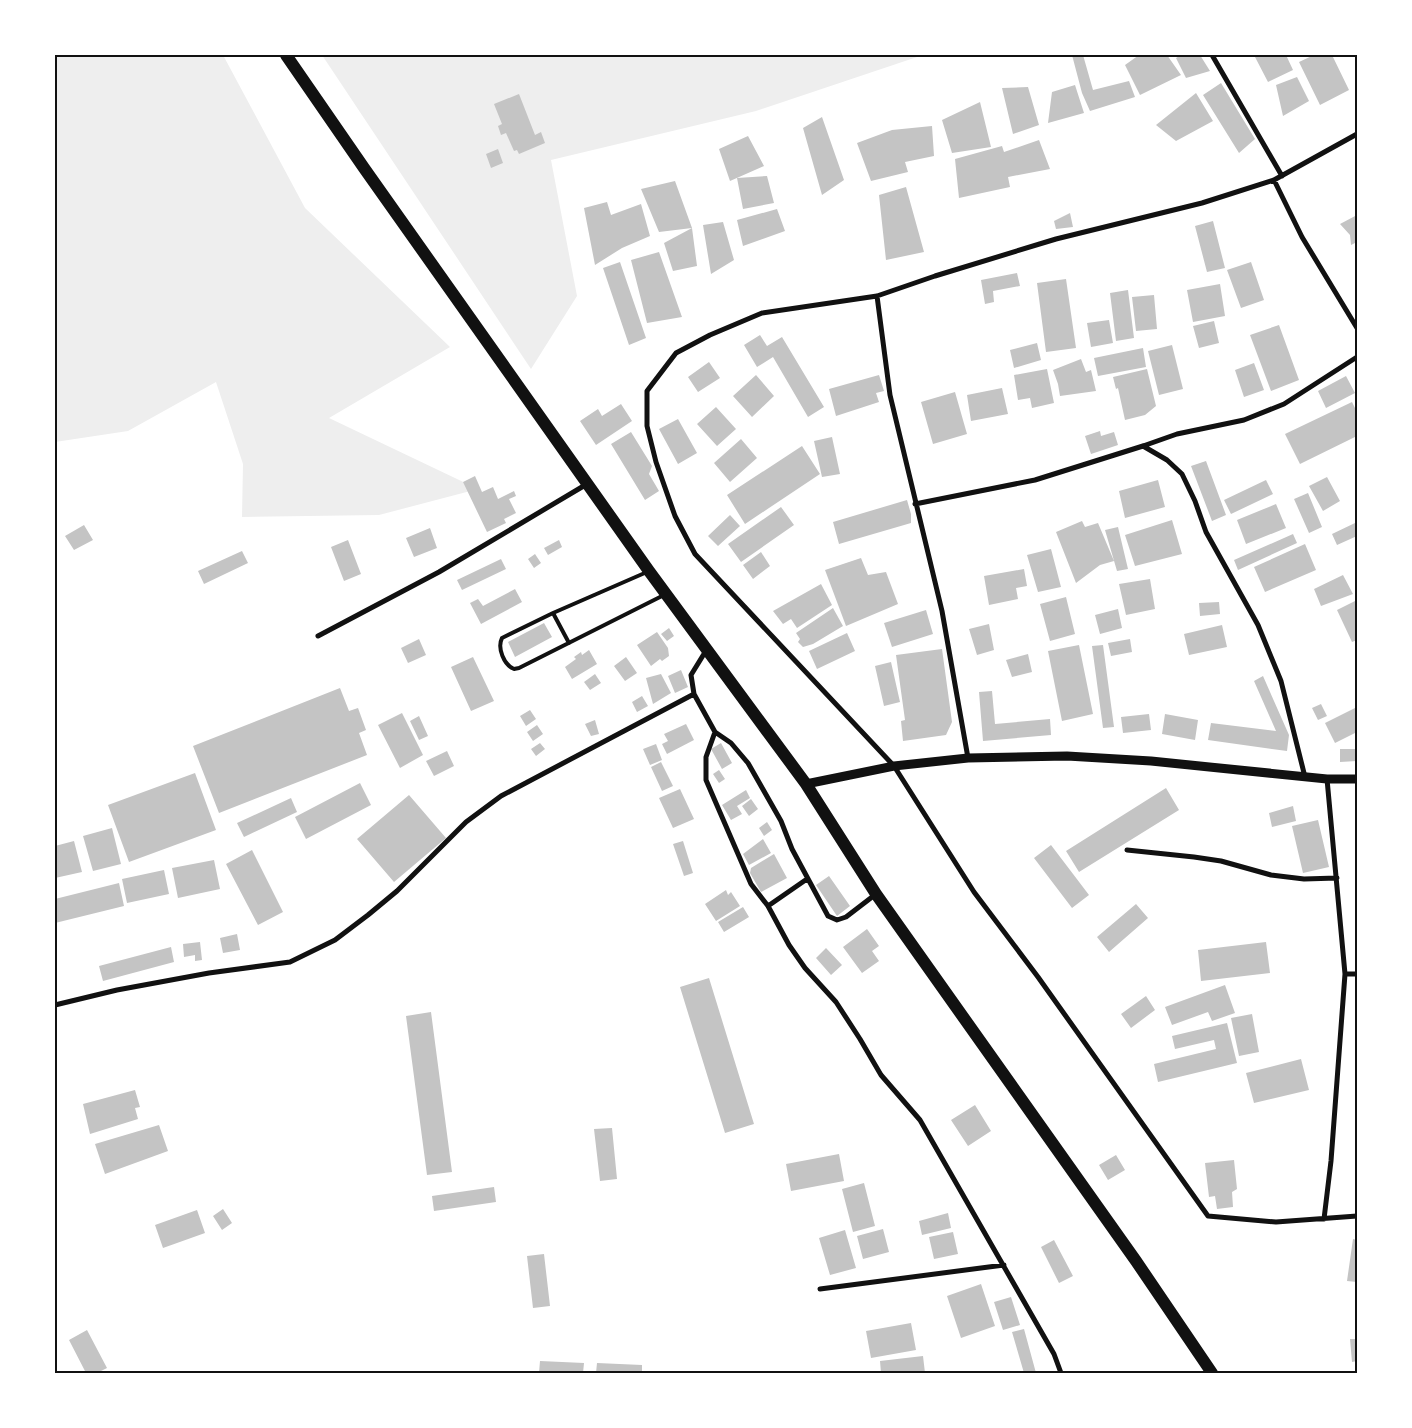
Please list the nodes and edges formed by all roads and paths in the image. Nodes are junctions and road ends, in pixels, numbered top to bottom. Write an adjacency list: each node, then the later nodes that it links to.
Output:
1 (286, 55): 10 (main road)
2 (1212, 55): 4 (street)
3 (1357, 134): 4 (street)
4 (1282, 176): 5 (street)
5 (1274, 180): 6 (street); 7 (street)
6 (877, 296): 11 (street); 21 (street)
7 (1357, 328)
8 (1357, 357): 9 (street)
9 (1143, 446): 11 (street); 22 (street)
10 (587, 484): 12 (main road); 15 (street)
11 (915, 504): 20 (street)
12 (649, 571): 13 (main road); 14 (lane)
13 (666, 594): 16 (lane); 17 (main road)
14 (553, 613): 16 (lane); 16 (lane)
15 (318, 636)
16 (569, 643)
17 (707, 649): 18 (street); 25 (main road)
18 (694, 694): 19 (street); 33 (street)
19 (715, 732): 28 (street); 30 (street)
20 (968, 758): 21 (street); 22 (street)
21 (894, 766): 25 (street); 35 (street)
22 (1305, 776): 23 (street)
23 (1327, 779): 24 (street); 27 (street)
24 (1357, 779)
25 (806, 784): 29 (main road)
26 (1127, 850): 27 (street)
27 (1336, 878): 31 (street)
28 (807, 879): 29 (street); 30 (street)
29 (876, 894): 39 (main road)
30 (768, 906): 36 (street)
31 (1345, 974): 32 (street); 35 (street)
32 (1357, 974)
33 (55, 1005)
34 (1357, 1216): 35 (street)
35 (1324, 1220)
36 (1004, 1265): 37 (street); 38 (street)
37 (820, 1289)
38 (1061, 1373)
39 (1212, 1373)

